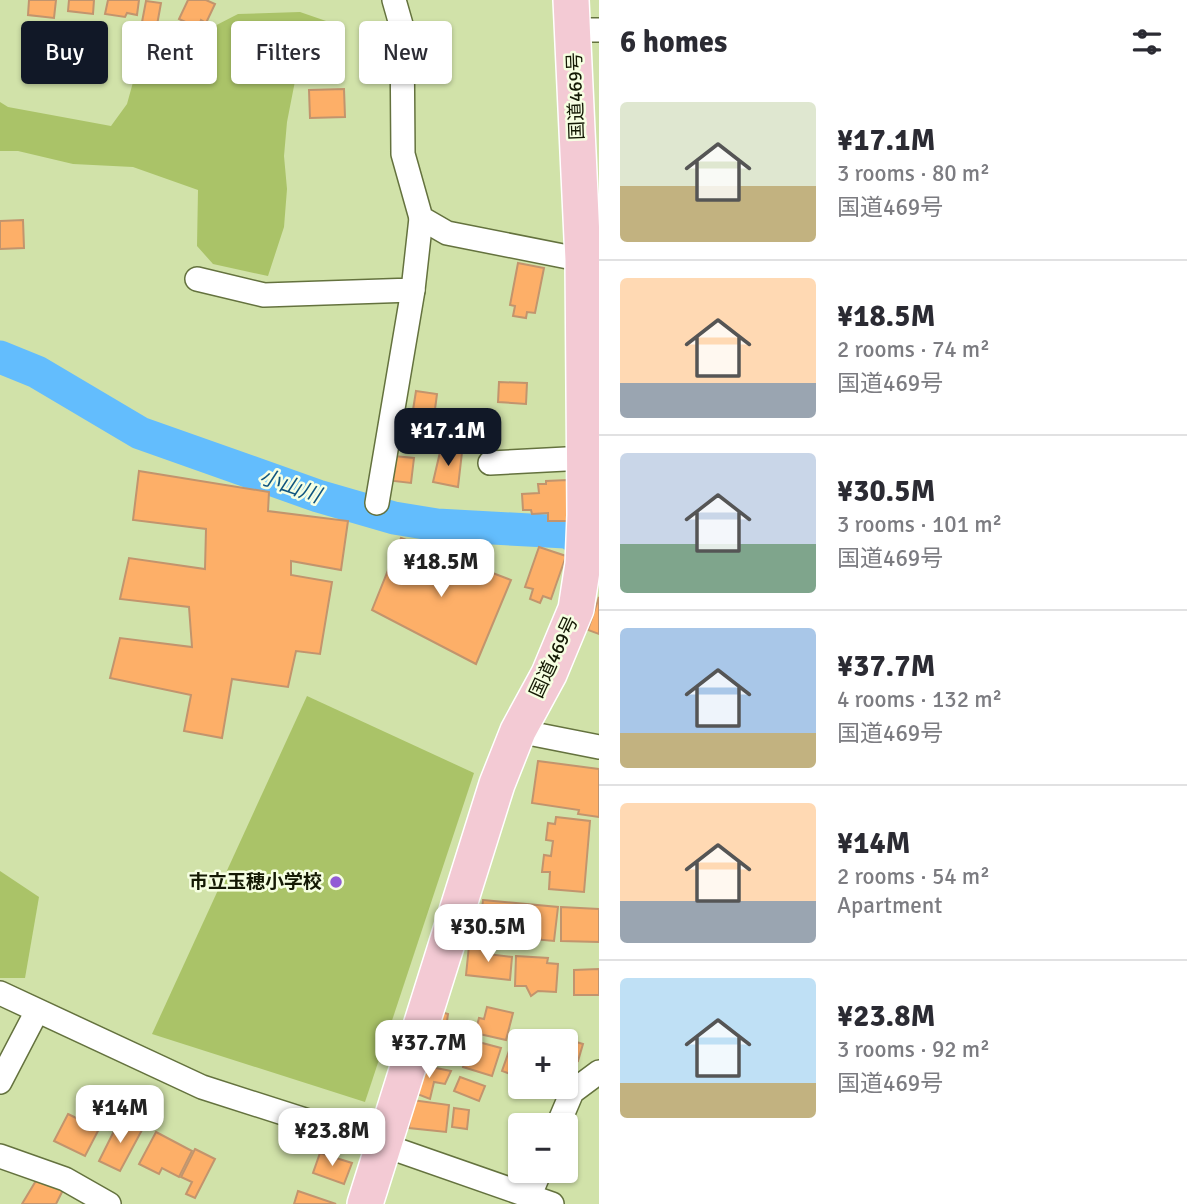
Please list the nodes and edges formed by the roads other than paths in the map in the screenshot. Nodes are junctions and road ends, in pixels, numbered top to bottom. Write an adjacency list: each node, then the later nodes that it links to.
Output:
1 (394, 0): 3 (street)
2 (581, 20): 4 (highway, 国道469号)
3 (421, 218): 4 (street); 6 (street)
4 (583, 260): 7 (highway, 国道469号)
5 (197, 279): 6 (street)
6 (413, 290): 10 (street)
7 (591, 301): 8 (highway, 国道469号)
8 (585, 458): 9 (street); 11 (highway, 国道469号)
9 (490, 463)
10 (377, 503)
11 (588, 529): 12 (highway, 国道469号)
12 (518, 731): 13 (street); 19 (highway, 国道469号)
13 (599, 747)
14 (0, 993): 15 (street)
15 (37, 1011): 17 (street); 19 (street)
16 (599, 1072): 18 (street)
17 (0, 1082)
18 (563, 1113)
19 (383, 1145): 22 (street); 24 (highway, 国道469号)
20 (0, 1156): 23 (street)
21 (535, 1183): 22 (street)
22 (529, 1197): 25 (street)
23 (109, 1204)
24 (365, 1204)
25 (552, 1204)

